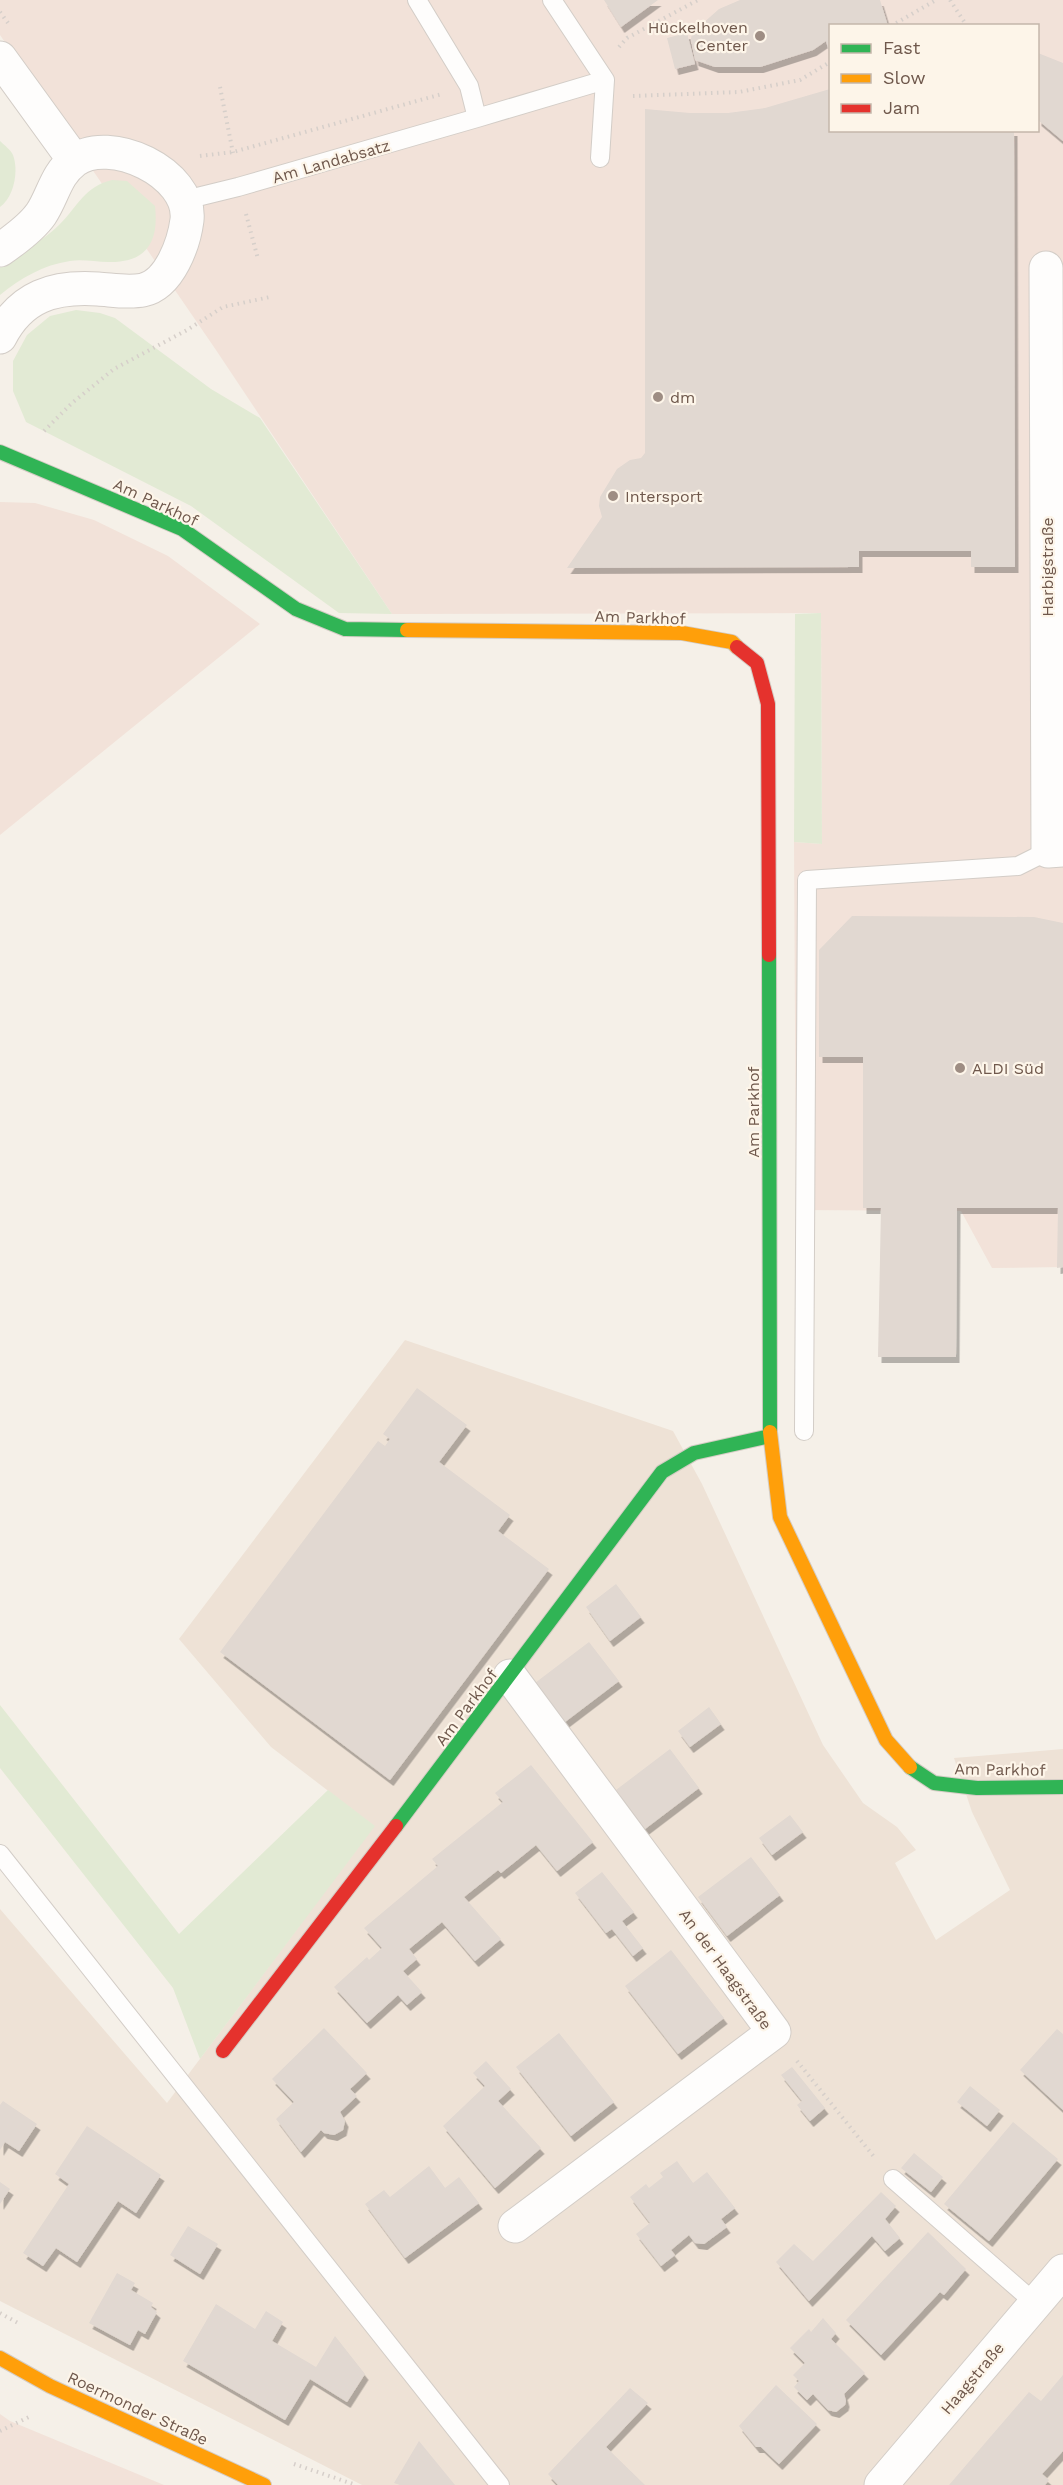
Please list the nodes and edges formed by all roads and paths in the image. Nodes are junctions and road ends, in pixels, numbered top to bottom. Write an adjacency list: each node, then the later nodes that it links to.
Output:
1 (417, 0): 14 (lane)
2 (552, 0): 13 (lane)
3 (698, 0): 10 (path)
4 (936, 0): 7 (path)
5 (950, 0): 8 (path)
6 (0, 12): 9 (path)
7 (894, 24)
8 (966, 24)
9 (12, 28)
10 (617, 56)
11 (0, 58): 19 (street)
12 (829, 63): 15 (path)
13 (605, 80): 16 (lane, Am Landabsatz); 18 (lane)
14 (469, 86): 16 (lane); 17 (path)
15 (627, 90)
16 (477, 118): 20 (lane, Am Landabsatz)
17 (191, 153)
18 (600, 158)
19 (75, 160): 20 (street); 21 (street)
20 (185, 200): 24 (street)
21 (0, 250)
22 (1046, 268): 27 (street, Harbigstraße)
23 (270, 297): 25 (path)
24 (0, 337)
25 (41, 434)
26 (0, 452): 29 (street, Am Parkhof)
27 (1056, 851): 28 (lane)
28 (804, 1431)
29 (770, 1436): 30 (street, Am Parkhof); 31 (street, Am Parkhof)
30 (510, 1676): 33 (street, An der Haagstraße); 34 (street, Am Parkhof)
31 (1063, 1787)
32 (0, 1854): 41 (lane)
33 (774, 2032): 35 (path); 36 (street, An der Haagstraße)
34 (223, 2051)
35 (893, 2179): 38 (lane)
36 (514, 2226)
37 (1063, 2271): 38 (street, Haagstraße)
38 (1035, 2302): 42 (street, Haagstraße)
39 (0, 2358): 40 (street, Roermonder Straße)
40 (264, 2485)
41 (500, 2485)
42 (881, 2485)

